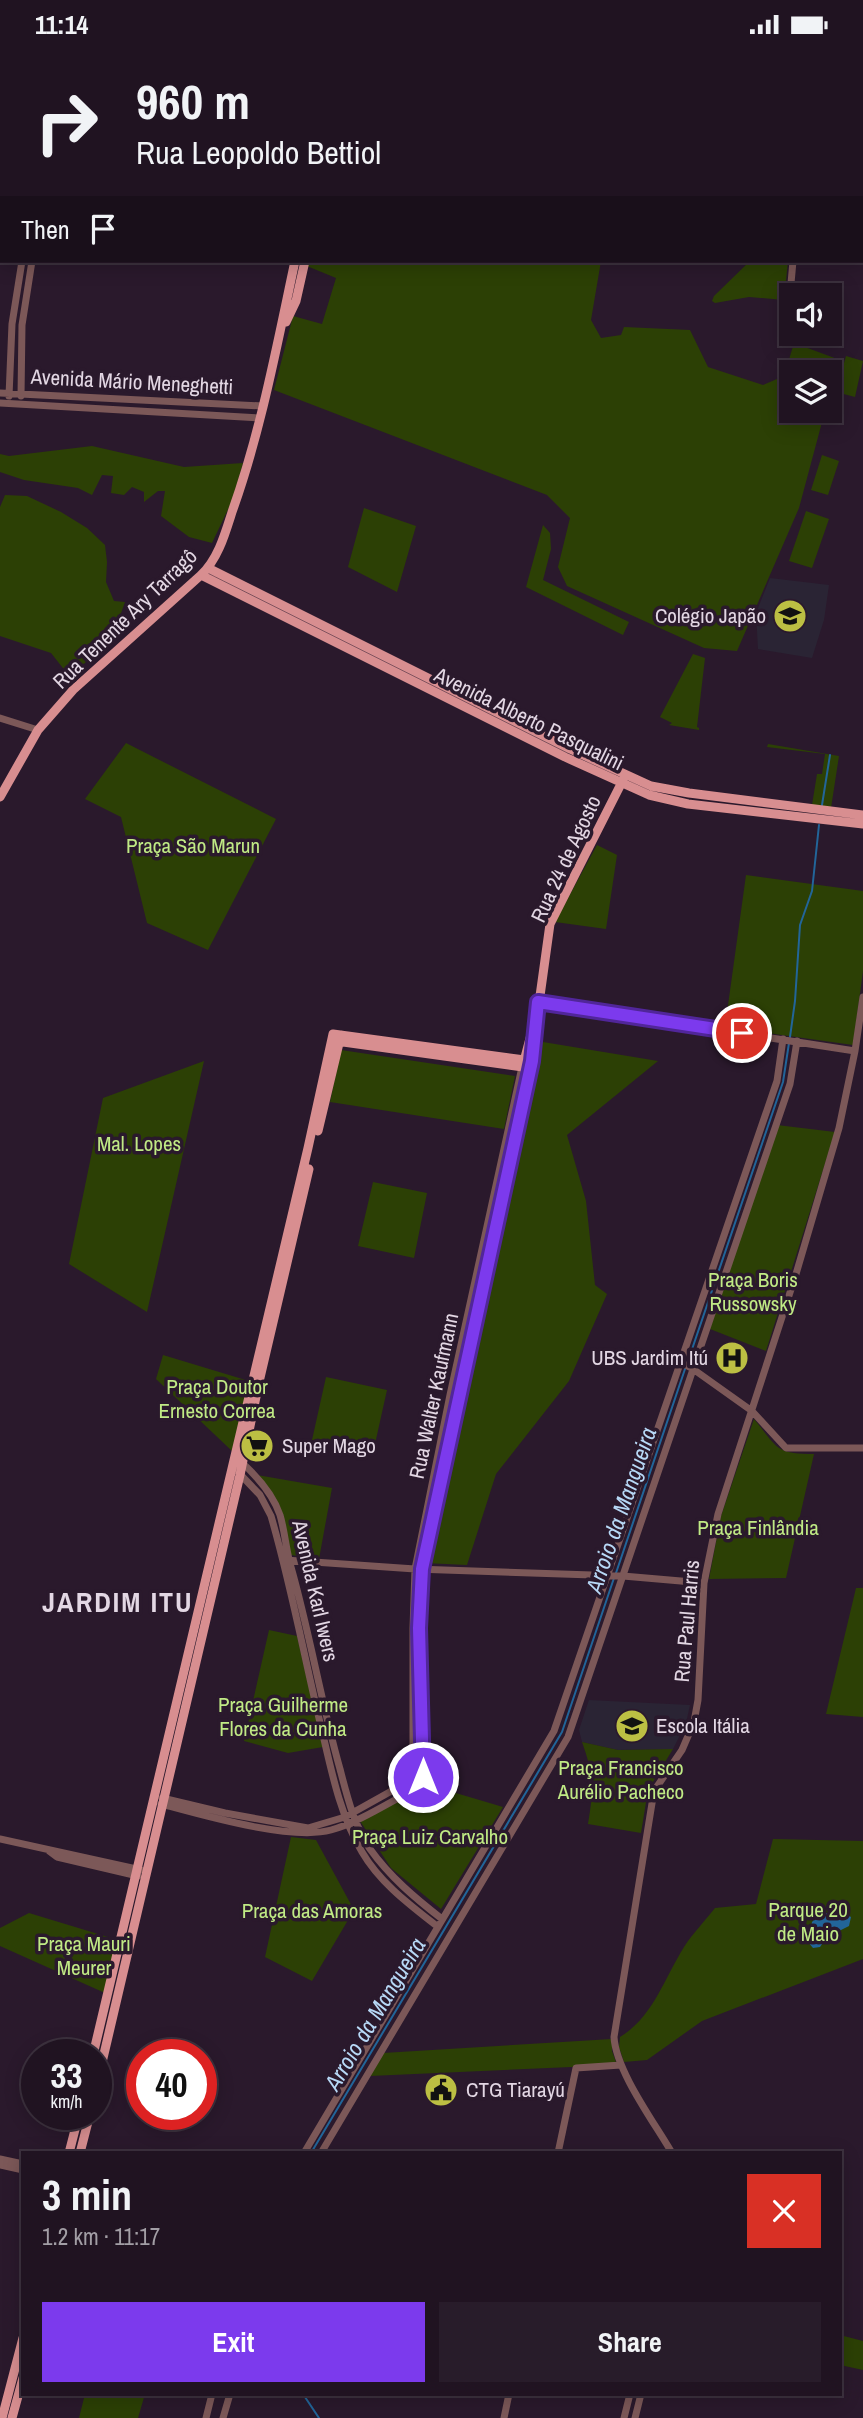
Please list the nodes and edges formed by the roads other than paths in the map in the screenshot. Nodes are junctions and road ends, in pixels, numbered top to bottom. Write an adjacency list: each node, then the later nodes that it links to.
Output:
1 (22, 263): 9 (street)
2 (32, 263): 10 (street)
3 (295, 263): 7 (main road, Rua Tenente Ary Tarragô)
4 (304, 263): 7 (main road, Rua Tenente Ary Tarragô)
5 (793, 263): 6 (street)
6 (791, 283)
7 (292, 298): 14 (main road, Rua Tenente Ary Tarragô)
8 (0, 393): 9 (street, Avenida Mário Meneghetti)
9 (9, 393): 10 (street, Avenida Mário Meneghetti); 12 (street)
10 (21, 394): 13 (street); 14 (street, Avenida Mário Meneghetti)
11 (0, 403): 12 (street, Avenida Mário Meneghetti)
12 (9, 403): 13 (street, Avenida Mário Meneghetti)
13 (21, 404): 15 (street, Avenida Mário Meneghetti)
14 (263, 406): 15 (main road, Rua Tenente Ary Tarragô)
15 (260, 418): 16 (main road, Rua Tenente Ary Tarragô)
16 (205, 571): 18 (main road, Rua Tenente Ary Tarragô); 19 (main road, Avenida Alberto Pasqualini)
17 (0, 717): 18 (street)
18 (38, 730): 20 (main road, Rua Tenente Ary Tarragô)
19 (623, 779): 21 (main road, Avenida Alberto Pasqualini); 22 (main road, Avenida Alberto Pasqualini); 24 (main road, Rua 24 de Agosto)
20 (0, 797)
21 (863, 815)
22 (863, 824)
23 (863, 998): 25 (street, Rua Paul Harris)
24 (538, 1002): 26 (street); 28 (main road, Rua Walter Kaufmann)
25 (861, 1021): 27 (street, Rua Paul Harris)
26 (790, 1040): 27 (street); 29 (street); 29 (street)
27 (855, 1051): 31 (street, Rua Paul Harris)
28 (527, 1064): 33 (main road); 36 (street, Rua Walter Kaufmann)
29 (785, 1074): 30 (street); 30 (street)
30 (687, 1366): 31 (street); 37 (street); 37 (street)
31 (752, 1411): 32 (street); 38 (street, Rua Paul Harris)
32 (863, 1448)
33 (239, 1459): 34 (main road); 35 (street, Avenida Karl Iwers)
34 (237, 1471): 35 (street, Avenida Karl Iwers); 39 (main road)
35 (286, 1560): 36 (street); 40 (street, Avenida Karl Iwers)
36 (419, 1569): 37 (street); 40 (street, Rua Walter Kaufmann); 40 (street, Rua Walter Kaufmann)
37 (615, 1576): 38 (street); 43 (street); 53 (street)
38 (704, 1583): 47 (street, Rua Paul Harris)
39 (159, 1800): 40 (street); 42 (main road)
40 (350, 1818): 43 (street, Avenida Karl Iwers); 44 (street, Avenida Karl Iwers)
41 (0, 1839): 42 (street)
42 (142, 1874): 45 (main road); 46 (main road)
43 (442, 1919): 44 (street)
44 (438, 1927): 52 (street)
45 (97, 2039)
46 (107, 2039)
47 (621, 2065): 54 (street); 55 (street)
48 (75, 2130): 50 (main road)
49 (86, 2130): 51 (main road)
50 (70, 2151)
51 (81, 2151)
52 (305, 2151)
53 (322, 2151)
54 (558, 2151)
55 (671, 2151)
56 (0, 2159): 57 (street)
57 (21, 2164)
58 (0, 2165): 59 (street)
59 (21, 2170)
60 (21, 2346): 67 (main road)
61 (21, 2385): 68 (main road)
62 (212, 2396): 69 (street)
63 (229, 2396): 70 (street)
64 (509, 2396): 71 (street)
65 (630, 2396): 72 (street)
66 (640, 2396): 73 (street)
67 (2, 2418)
68 (12, 2418)
69 (206, 2418)
70 (223, 2418)
71 (504, 2418)
72 (624, 2418)
73 (635, 2418)

